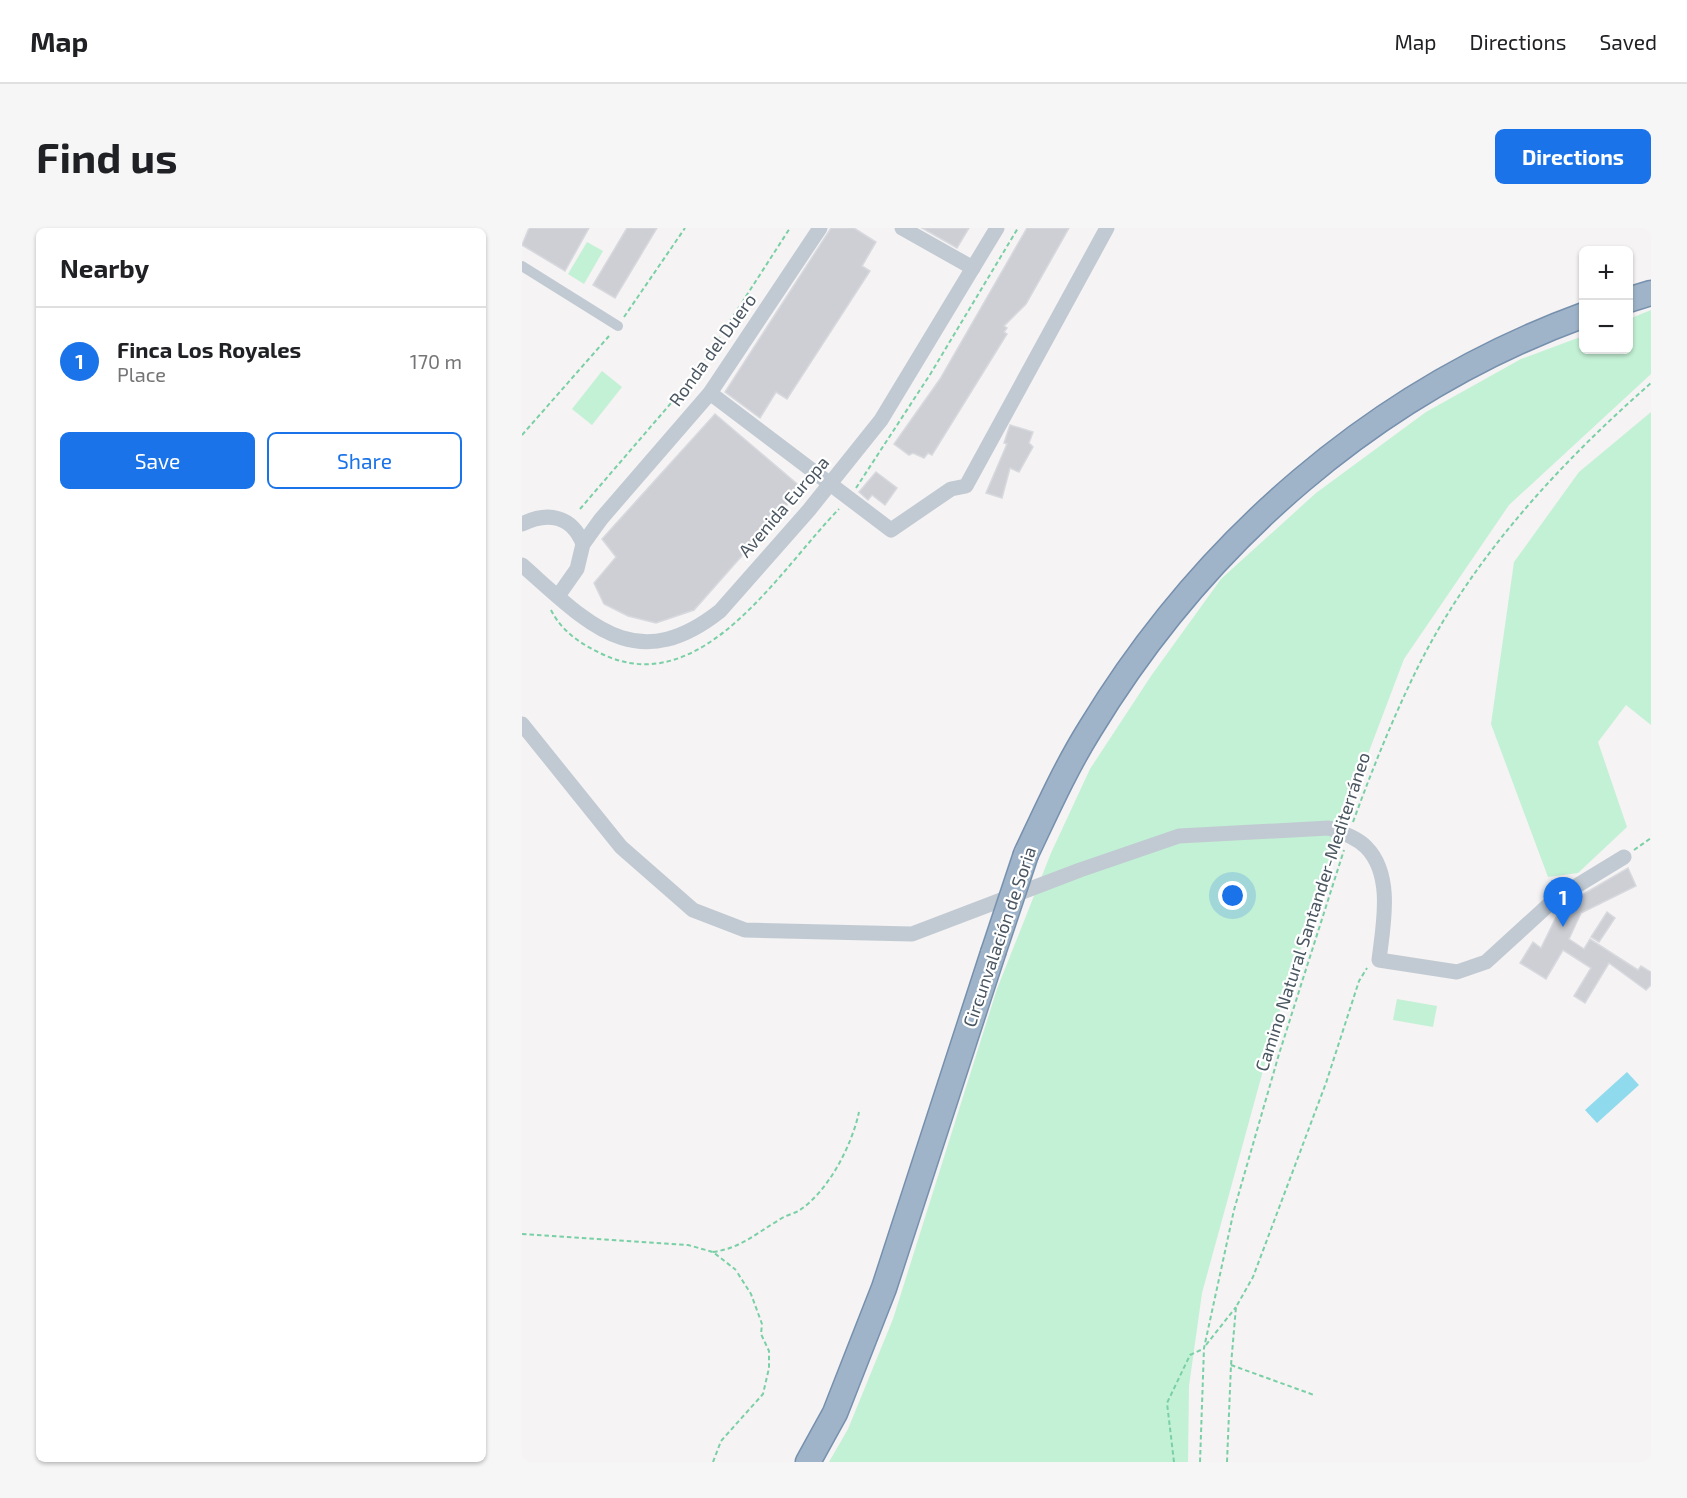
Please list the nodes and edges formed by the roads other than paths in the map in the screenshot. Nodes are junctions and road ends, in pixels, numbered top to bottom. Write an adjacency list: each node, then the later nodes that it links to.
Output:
1 (820, 228): 11 (street, Ronda del Duero)
2 (902, 228): 6 (street)
3 (997, 228): 6 (street, Avenida Europa)
4 (1107, 228): 12 (street)
5 (522, 266): 10 (street)
6 (973, 268): 12 (street, Avenida Europa)
7 (1651, 293): 8 (highway)
8 (1633, 299)
9 (1579, 317): 19 (highway, Circunvalación de Soria, bridge)
10 (618, 326)
11 (710, 393): 12 (street); 14 (street, Ronda del Duero)
12 (830, 485): 16 (street, Avenida Europa)
13 (522, 524): 14 (street)
14 (583, 544): 16 (street, Ronda del Duero)
15 (522, 564): 16 (street, Avenida Europa)
16 (554, 602)
17 (522, 724): 18 (street)
18 (1624, 857)
19 (808, 1462)

